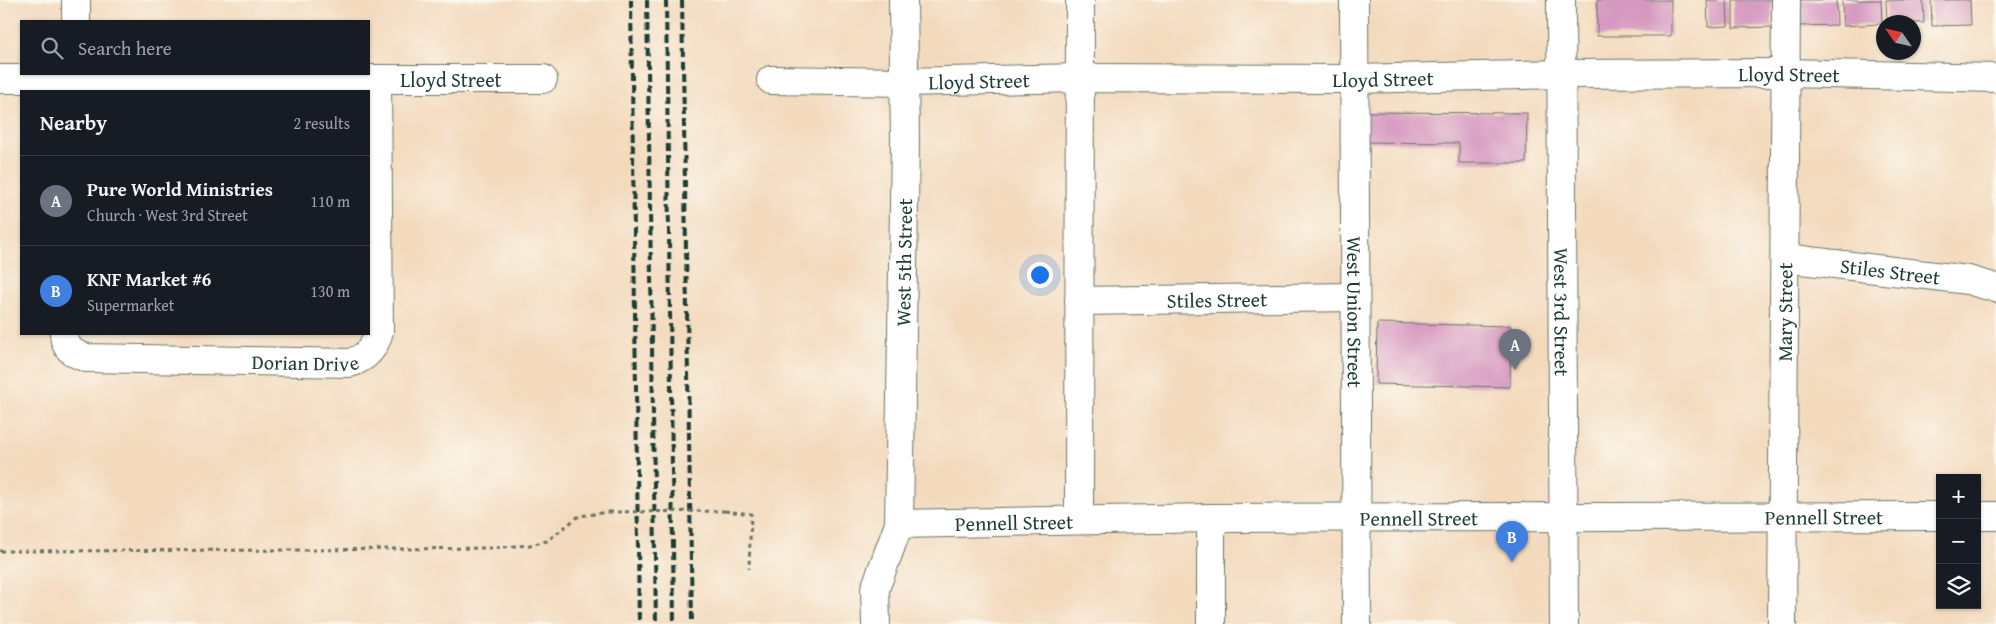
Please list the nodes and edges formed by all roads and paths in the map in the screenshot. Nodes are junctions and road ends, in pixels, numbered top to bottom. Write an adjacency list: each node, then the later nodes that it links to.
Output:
1 (76, 0): 7 (street)
2 (903, 0): 18 (street, West 5th Street)
3 (1080, 0): 10 (street)
4 (1354, 0): 15 (street, West Union Street)
5 (1561, 0): 9 (street, West 3rd Street)
6 (1786, 0): 8 (street, Mary Street)
7 (76, 20)
8 (1786, 73): 9 (street, Lloyd Street); 11 (street, Lloyd Street); 19 (street, Mary Street)
9 (1561, 74): 15 (street, Lloyd Street); 28 (street, West 3rd Street)
10 (1082, 78): 15 (street, Lloyd Street); 18 (street, Lloyd Street); 22 (street)
11 (1996, 78)
12 (0, 79): 17 (street, Lloyd Street)
13 (377, 79): 14 (street, Lloyd Street); 17 (street, Lloyd Street); 23 (street, Dorian Drive)
14 (543, 79)
15 (1355, 79): 21 (street, West Union Street)
16 (771, 80): 18 (street, Lloyd Street)
17 (77, 81)
18 (904, 82): 32 (street, West 5th Street)
19 (1785, 258): 20 (street, Stiles Street); 29 (street, Mary Street)
20 (1996, 288)
21 (1354, 297): 22 (street, Stiles Street); 30 (street, West Union Street)
22 (1078, 302): 31 (street)
23 (64, 335)
24 (1936, 516): 29 (street, Pennell Street)
25 (1981, 516): 26 (street)
26 (1996, 516)
27 (1211, 518): 30 (street, Pennell Street); 31 (street, Pennell Street); 36 (street)
28 (1564, 518): 29 (street, Pennell Street); 30 (street, Pennell Street); 38 (street, West 3rd Street)
29 (1781, 518): 39 (street, Mary Street)
30 (1356, 519): 37 (street, West Union Street)
31 (1078, 520): 32 (street, Pennell Street)
32 (899, 524): 35 (street, West 5th Street)
33 (0, 551): 34 (path, bridge)
34 (749, 569)
35 (876, 624)
36 (1211, 624)
37 (1356, 624)
38 (1564, 624)
39 (1782, 624)

